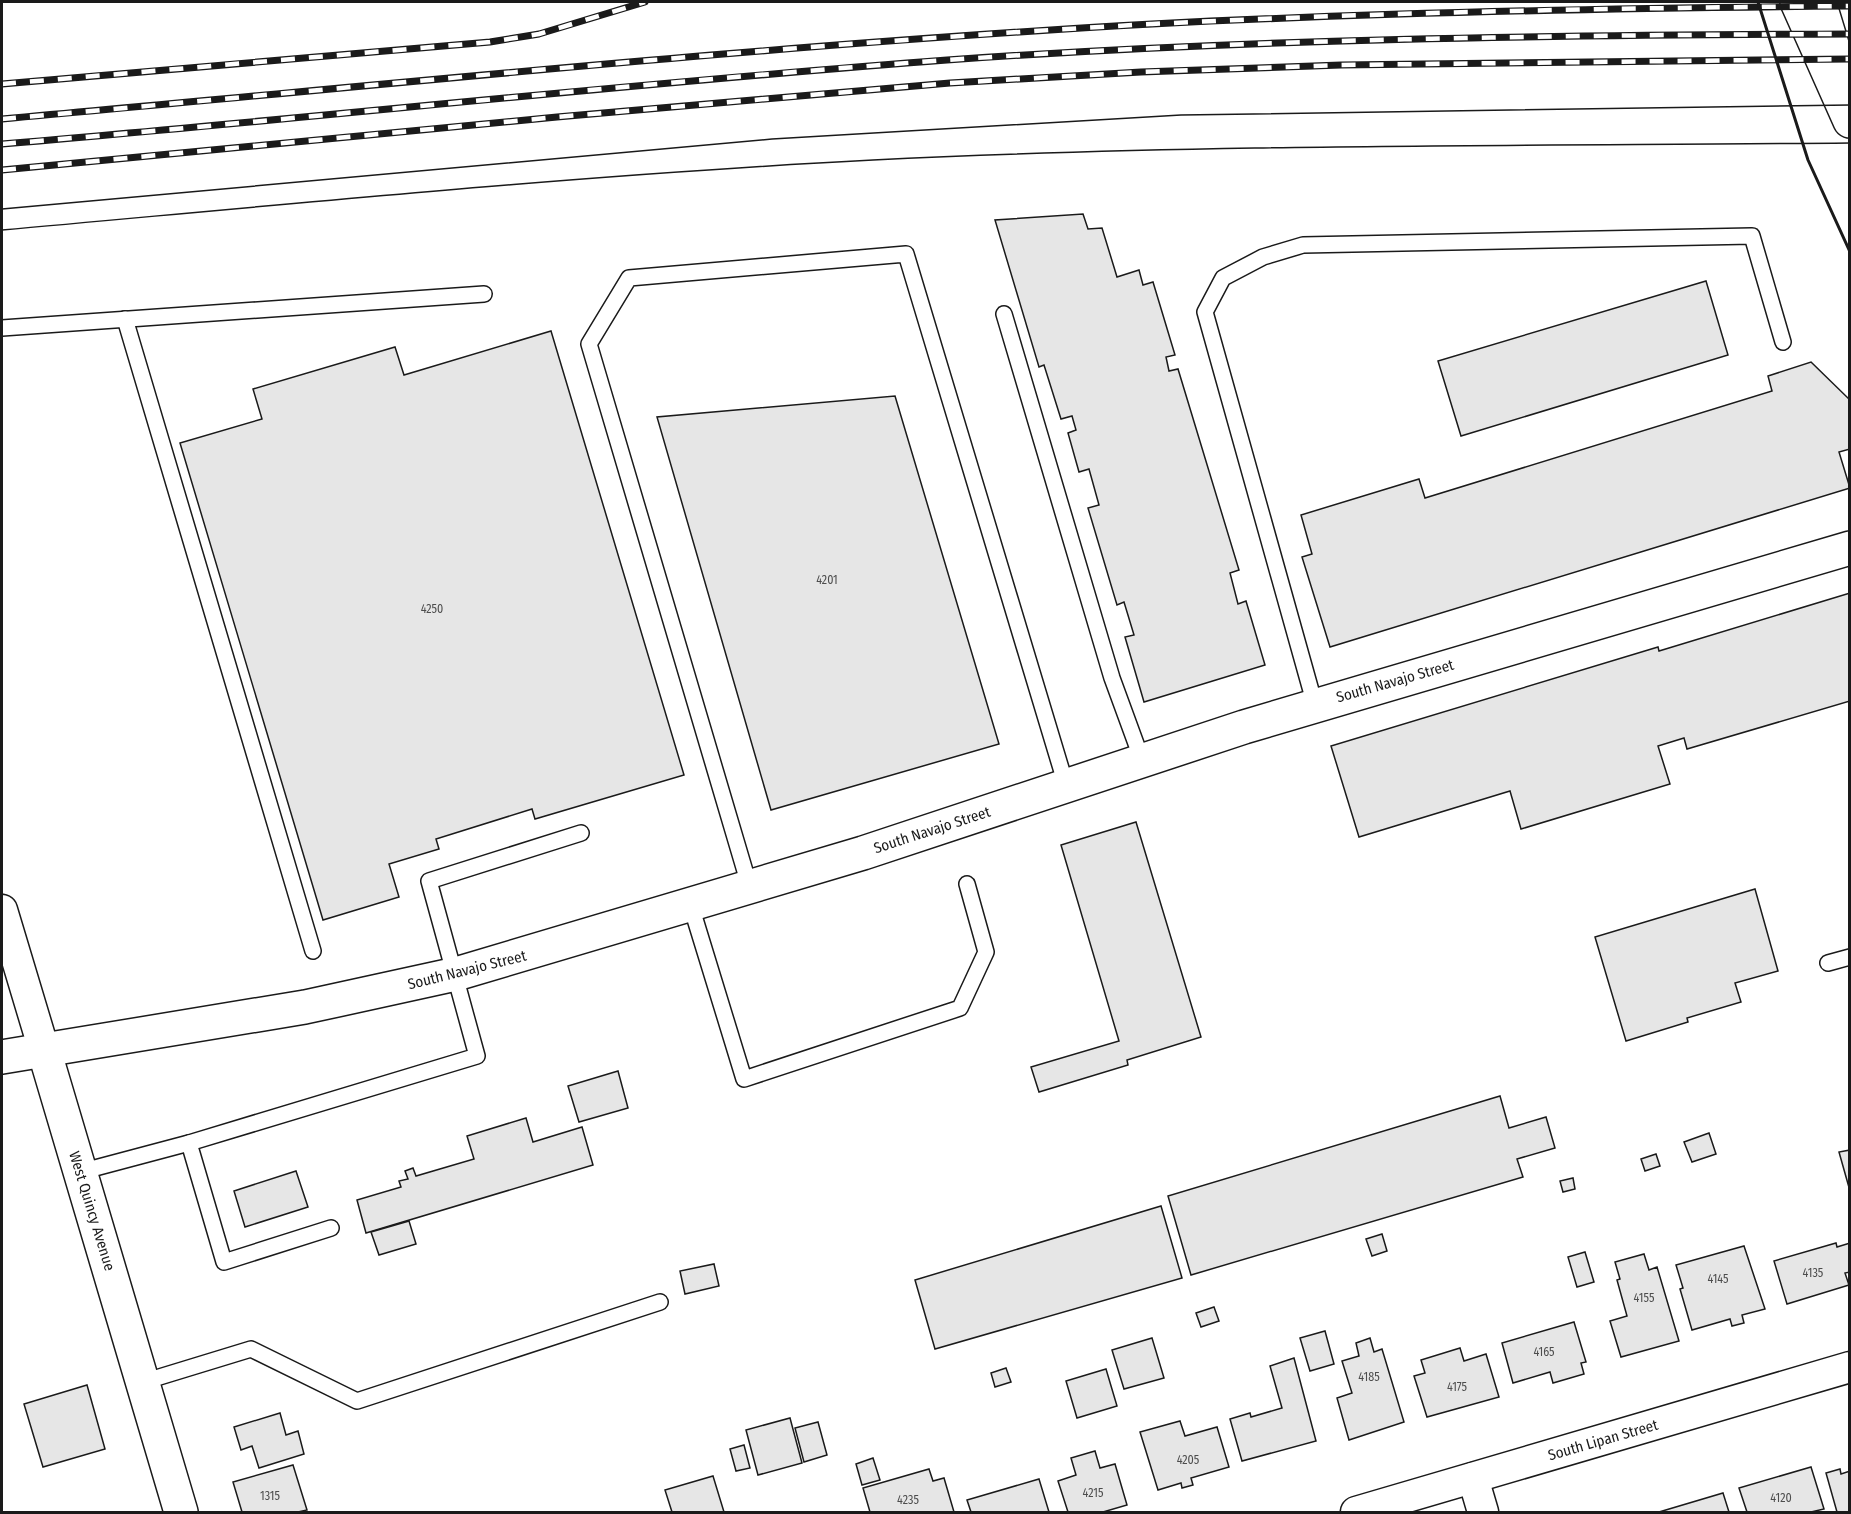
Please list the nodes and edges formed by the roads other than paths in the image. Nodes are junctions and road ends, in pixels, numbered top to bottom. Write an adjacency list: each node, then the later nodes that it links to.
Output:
1 (1797, 2): 4 (main road)
2 (1819, 2): 3 (main road)
3 (1850, 102)
4 (1850, 121)
5 (484, 294): 7 (lane)
6 (1004, 314): 12 (lane)
7 (125, 319): 8 (lane); 19 (lane)
8 (2, 328)
9 (1784, 342): 11 (lane)
10 (1850, 548): 11 (main road, South Navajo Street)
11 (1315, 705): 12 (main road, South Navajo Street)
12 (1142, 760): 13 (main road, South Navajo Street)
13 (1066, 785): 16 (main road, South Navajo Street); 16 (lane)
14 (581, 833): 22 (lane)
15 (967, 884): 17 (lane)
16 (750, 888): 17 (main road, South Navajo Street)
17 (691, 906): 22 (main road, South Navajo Street)
18 (2, 910): 23 (street, West Quincy Avenue)
19 (313, 951)
20 (1850, 957): 21 (lane)
21 (1828, 963)
22 (456, 974): 23 (main road, South Navajo Street); 25 (lane)
23 (44, 1050): 24 (main road, South Navajo Street); 26 (main road, West Quincy Avenue)
24 (2, 1057)
25 (189, 1143): 26 (lane); 27 (lane)
26 (80, 1172): 30 (main road, West Quincy Avenue)
27 (331, 1228)
28 (660, 1302): 30 (lane)
29 (1850, 1367): 31 (street, South Lipan Street)
30 (143, 1382): 32 (main road, West Quincy Avenue)
31 (1473, 1478): 33 (street, South Lipan Street); 34 (street)
32 (181, 1512)
33 (1356, 1512)
34 (1483, 1512)

